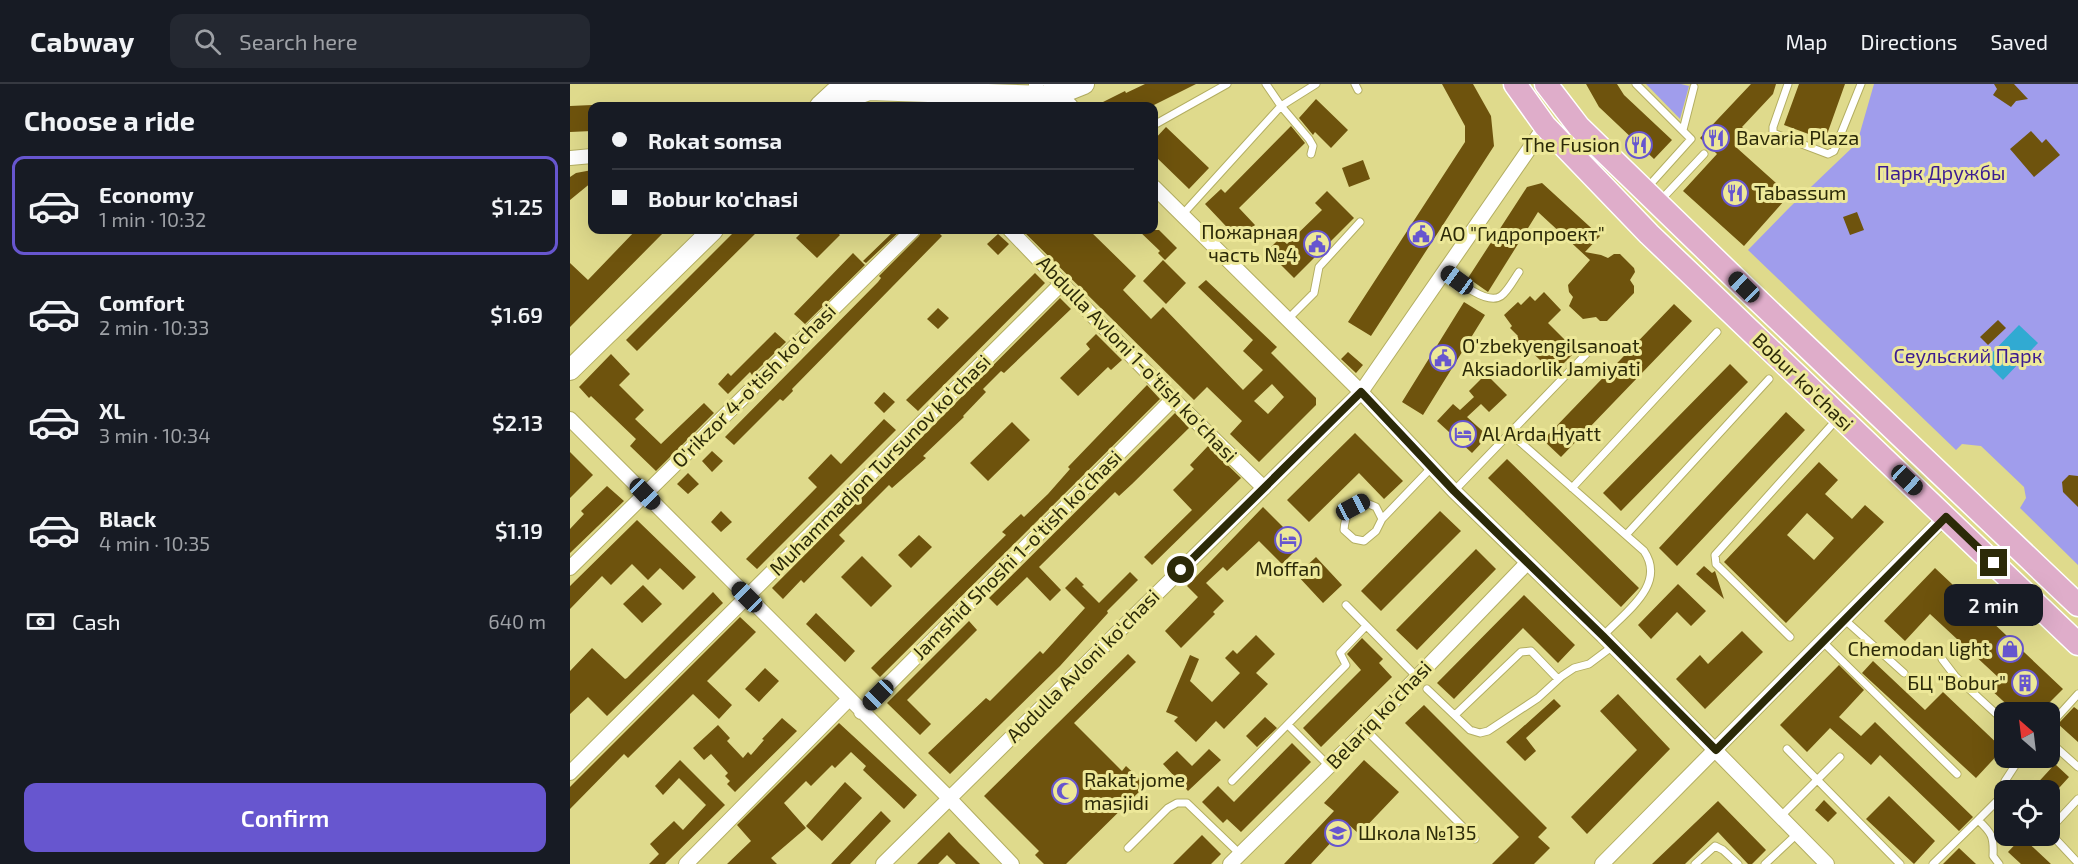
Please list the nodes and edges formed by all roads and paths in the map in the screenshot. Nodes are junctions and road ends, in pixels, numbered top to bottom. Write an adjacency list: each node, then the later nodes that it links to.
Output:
1 (1084, 84): 13 (main road)
2 (1227, 84): 16 (lane)
3 (1266, 84): 15 (lane)
4 (1316, 84): 15 (lane)
5 (1515, 84): 17 (main road, Bobur ko'chasi)
6 (1546, 84): 24 (main road, Bobur ko'chasi)
7 (1636, 84): 18 (lane)
8 (1788, 84): 9 (lane)
9 (1861, 84)
10 (869, 87): 12 (main road); 13 (main road)
11 (1694, 87): 18 (lane)
12 (841, 92): 14 (main road)
13 (1048, 95)
14 (826, 102)
15 (1281, 106): 19 (lane); 25 (lane)
16 (1158, 123)
17 (1545, 126): 31 (main road, Bobur ko'chasi); 32 (street, Abdulla Avloni ko'chasi)
18 (1683, 130): 24 (lane)
19 (1311, 154)
20 (1704, 154): 24 (lane)
21 (588, 156): 22 (street)
22 (570, 158)
23 (1158, 191): 25 (street)
24 (1657, 203): 31 (main road); 38 (main road, Bobur ko'chasi)
25 (1182, 215): 35 (street)
26 (1360, 222): 35 (lane)
27 (692, 234): 39 (main road)
28 (709, 234): 40 (main road)
29 (909, 234): 52 (street, O'rikzor 4-o'tish ko'chasi)
30 (1014, 234): 34 (street, Abdulla Avloni 1-o'tish ko'chasi)
31 (1649, 234): 41 (main road, Bobur ko'chasi)
32 (1445, 272): 33 (lane); 43 (street, Abdulla Avloni ko'chasi)
33 (1519, 272)
34 (1062, 283): 44 (street, Abdulla Avloni 1-o'tish ko'chasi); 58 (street, Muhammadjon Tursunov koʻchasi)
35 (1287, 320): 43 (street)
36 (1717, 332): 50 (lane)
37 (1590, 350): 47 (lane)
38 (1812, 352): 41 (main road); 60 (main road, Bobur ko'chasi)
39 (570, 355)
40 (570, 370)
41 (1792, 371): 45 (main road, Bobur ko'chasi)
42 (1769, 379): 55 (lane)
43 (1361, 392): 48 (street); 49 (street, Abdulla Avloni ko'chasi)
44 (1173, 399): 49 (street, Abdulla Avloni 1-o'tish ko'chasi); 75 (street, Jamshid Shoshi 1-o'tish ko'chasi)
45 (1839, 416): 54 (main road, Bobur ko'chasi); 64 (lane)
46 (570, 419): 52 (street)
47 (1510, 434): 50 (lane); 51 (lane)
48 (1432, 468): 51 (street); 53 (lane)
49 (1264, 488): 92 (street, Abdulla Avloni ko'chasi)
50 (1572, 488): 55 (lane)
51 (1454, 491): 56 (street)
52 (645, 494): 57 (street, O'rikzor 4-o'tish ko'chasi); 58 (street)
53 (1382, 519): 53 (lane)
54 (1938, 525): 61 (street); 66 (main road, Bobur ko'chasi)
55 (1626, 535): 63 (lane)
56 (1527, 563): 63 (street); 70 (street, Belariq ko'chasi)
57 (570, 568)
58 (747, 597): 74 (street); 88 (street, Muhammadjon Tursunov koʻchasi)
59 (1346, 605): 62 (lane)
60 (2078, 605)
61 (1845, 620): 65 (street); 69 (lane)
62 (1366, 626): 70 (lane); 79 (lane)
63 (1603, 636): 67 (street)
64 (1790, 637)
65 (1823, 642): 82 (street); 89 (lane)
66 (2078, 644)
67 (1613, 646): 71 (lane); 82 (street)
68 (1942, 659): 76 (lane)
69 (1904, 673)
70 (1417, 677): 80 (street, Belariq ko'chasi)
71 (1558, 679): 77 (lane); 77 (lane)
72 (1427, 688): 77 (lane)
73 (2078, 694): 78 (lane)
74 (849, 699): 75 (street); 101 (street)
75 (861, 712): 92 (street)
76 (1994, 712)
77 (1456, 714)
78 (2060, 714)
79 (1288, 725): 85 (lane); 91 (lane)
80 (1366, 730): 85 (street, Belariq ko'chasi); 97 (lane)
81 (1787, 749): 90 (lane)
82 (1716, 750): 94 (street); 104 (street)
83 (2060, 751): 86 (lane)
84 (1840, 757): 90 (lane)
85 (1329, 766): 99 (street, Belariq ko'chasi)
86 (2078, 767)
87 (2013, 768): 95 (lane)
88 (570, 773)
89 (1958, 774)
90 (1818, 779): 94 (lane); 109 (lane)
91 (1232, 781)
92 (949, 798): 102 (street, Abdulla Avloni ko'chasi); 103 (street)
93 (2078, 799): 100 (lane)
94 (1780, 817): 96 (street)
95 (1978, 820): 110 (lane); 111 (lane)
96 (1797, 834): 107 (lane); 108 (street)
97 (1475, 839)
98 (1128, 848): 99 (lane)
99 (1235, 859)
100 (2078, 863)
101 (686, 864)
102 (884, 864)
103 (1012, 864)
104 (1602, 864)
105 (1695, 864): 106 (lane)
106 (1738, 864)
107 (1765, 864)
108 (1827, 864)
109 (1900, 864)
110 (1933, 864)
111 (1999, 864)

